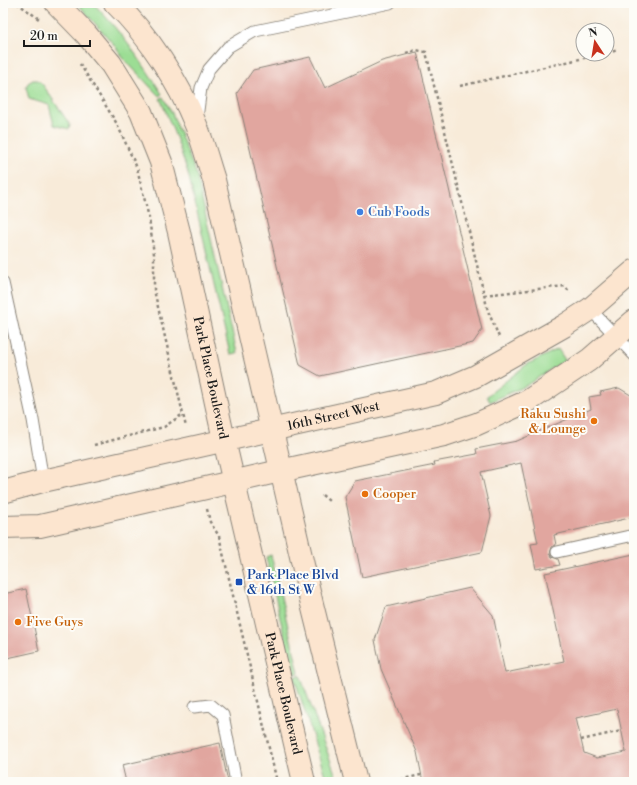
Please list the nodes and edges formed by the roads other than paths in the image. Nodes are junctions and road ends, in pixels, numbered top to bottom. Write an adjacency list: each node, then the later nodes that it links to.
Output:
1 (56, 3): 12 (street, Park Place Boulevard)
2 (115, 3): 4 (street)
3 (390, 3): 4 (lane)
4 (196, 125): 11 (street)
5 (634, 271): 7 (street, 16th Street West)
6 (3, 283): 14 (lane)
7 (590, 308): 9 (lane); 11 (street, 16th Street West)
8 (634, 321): 9 (street)
9 (617, 337): 10 (lane); 13 (street)
10 (634, 355)
11 (271, 430): 12 (street, 16th Street West); 13 (street)
12 (224, 440): 14 (street, 16th Street West); 15 (street, Park Place Boulevard)
13 (280, 470): 15 (street); 23 (street)
14 (43, 481): 16 (street, 16th Street West)
15 (234, 481): 17 (street); 22 (street, Park Place Boulevard)
16 (3, 492)
17 (3, 527)
18 (634, 535): 19 (lane)
19 (557, 552)
20 (194, 707): 21 (lane)
21 (236, 782)
22 (304, 782)
23 (356, 782)

